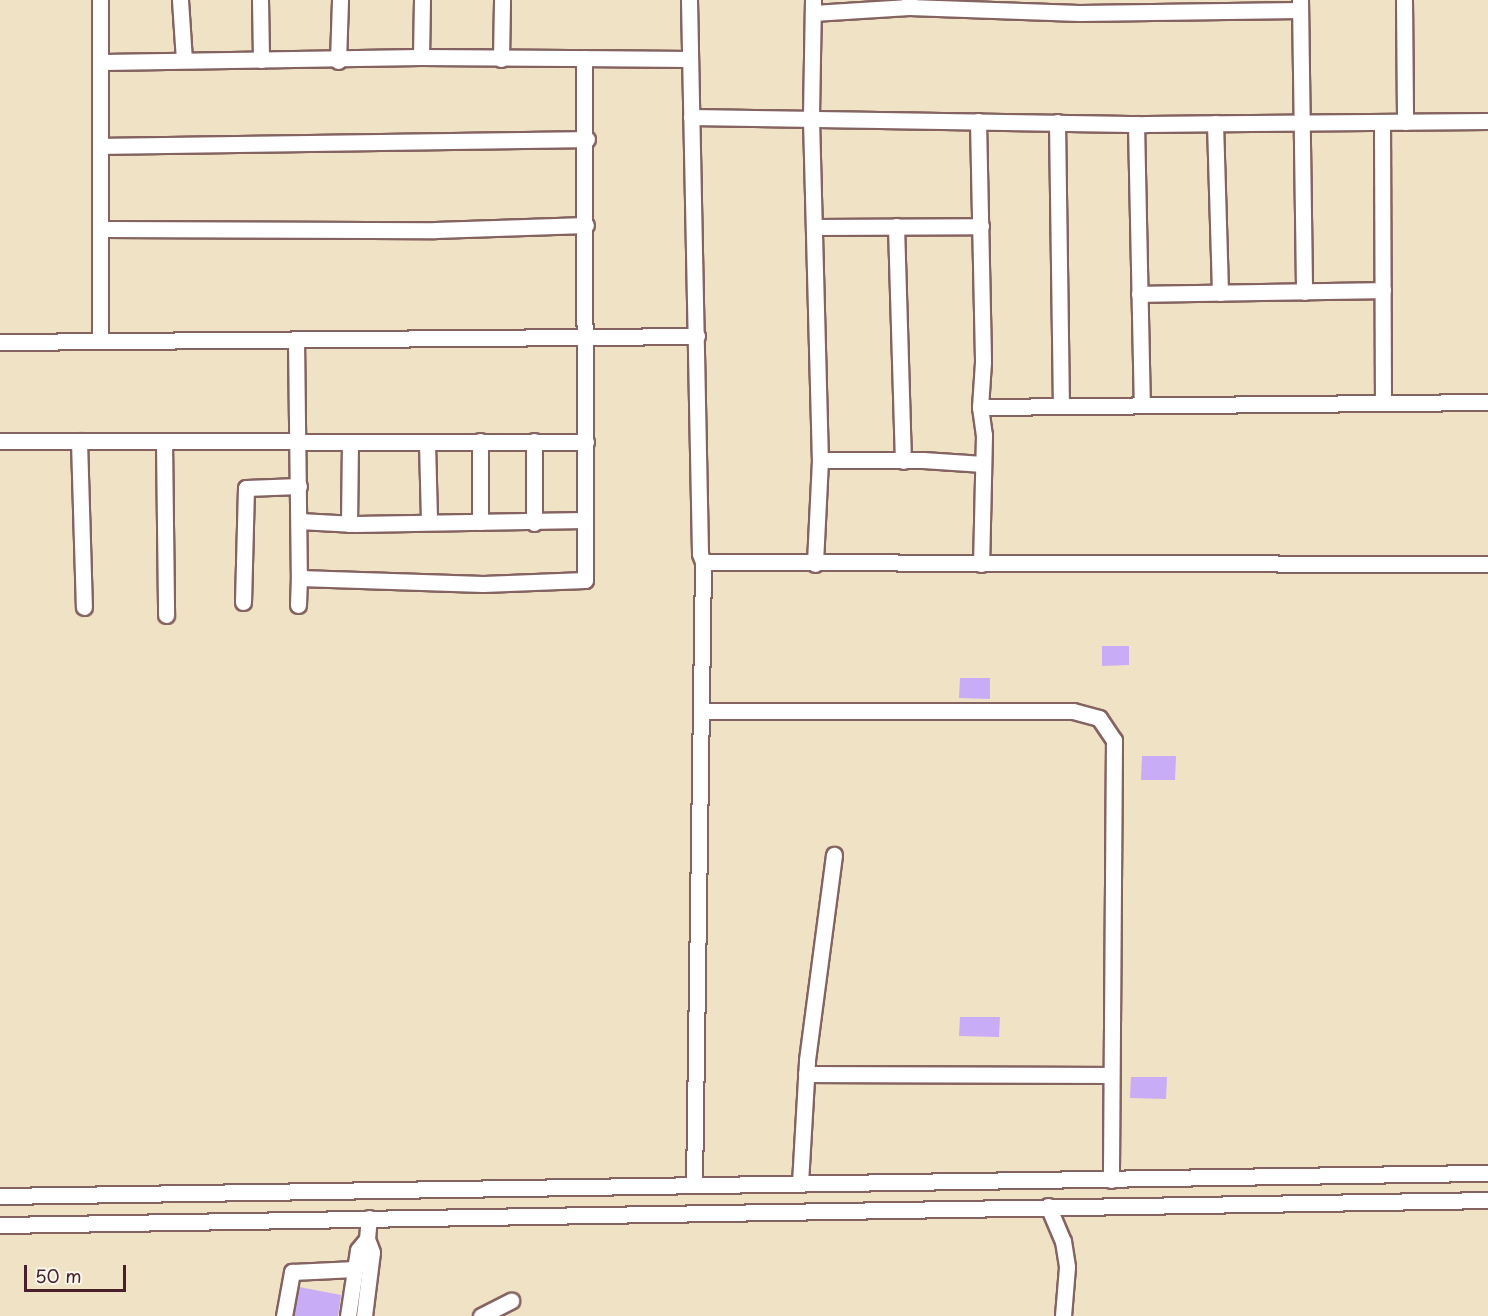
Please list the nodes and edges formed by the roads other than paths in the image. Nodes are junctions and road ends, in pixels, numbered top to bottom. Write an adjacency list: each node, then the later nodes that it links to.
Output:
1 (100, 0): 20 (street)
2 (180, 0): 17 (street)
3 (260, 0): 18 (street)
4 (340, 0): 19 (street)
5 (422, 0): 13 (street)
6 (502, 0): 14 (street)
7 (690, 0): 16 (street)
8 (1404, 0): 28 (street)
9 (909, 4): 10 (street); 12 (street)
10 (998, 5): 11 (street)
11 (1300, 5): 24 (street)
12 (813, 6): 22 (street)
13 (421, 57): 14 (street); 19 (street)
14 (501, 58): 15 (street)
15 (584, 58): 16 (street); 31 (street)
16 (690, 59): 21 (street)
17 (184, 60): 18 (street); 20 (street)
18 (261, 60): 19 (street)
19 (338, 61)
20 (103, 62): 32 (street)
21 (691, 117): 22 (street); 42 (street)
22 (811, 119): 23 (street); 36 (street)
23 (978, 121): 26 (street); 35 (street)
24 (1302, 121): 27 (street); 29 (street); 39 (street)
25 (1488, 121): 28 (street)
26 (1057, 122): 30 (street); 50 (street)
27 (1382, 122): 28 (street); 38 (street)
28 (1405, 122)
29 (1215, 123): 30 (street); 40 (street)
30 (1136, 124): 41 (street)
31 (587, 139): 32 (street); 33 (street)
32 (102, 146): 37 (street)
33 (586, 225): 37 (street); 43 (street)
34 (896, 226): 35 (street); 36 (street); 62 (street)
35 (981, 226): 51 (street)
36 (814, 227): 61 (street)
37 (103, 229): 45 (street)
38 (1383, 290): 39 (street); 48 (street)
39 (1304, 292): 40 (street)
40 (1220, 293): 41 (street)
41 (1139, 294): 49 (street)
42 (697, 336): 43 (street); 71 (street)
43 (586, 337): 44 (street); 59 (street)
44 (296, 340): 45 (street); 57 (street)
45 (100, 341): 46 (street)
46 (0, 342)
47 (1488, 402): 48 (street)
48 (1383, 403): 49 (street)
49 (1142, 405): 50 (street)
50 (1061, 406): 51 (street)
51 (980, 407): 63 (street)
52 (0, 441): 53 (street)
53 (79, 441): 56 (street); 78 (street)
54 (480, 441): 55 (street); 60 (street); 68 (street)
55 (534, 441): 59 (street); 69 (street)
56 (164, 442): 57 (street); 79 (street)
57 (298, 442): 58 (street); 64 (street)
58 (350, 442): 60 (street); 70 (street)
59 (586, 442): 65 (street)
60 (427, 443): 67 (street)
61 (820, 460): 62 (street); 72 (street)
62 (903, 460): 63 (street)
63 (983, 464): 73 (street)
64 (298, 486): 66 (street); 76 (street)
65 (585, 520): 69 (street); 75 (street)
66 (298, 521): 70 (street); 75 (street)
67 (429, 522): 68 (street); 70 (street)
68 (480, 522): 69 (street)
69 (534, 523)
70 (349, 524)
71 (703, 562): 72 (street); 80 (street)
72 (815, 564): 73 (street)
73 (981, 564): 74 (street)
74 (1488, 564)
75 (298, 578): 77 (street)
76 (243, 602)
77 (298, 605)
78 (84, 607)
79 (166, 615)
80 (701, 711): 83 (street); 87 (street)
81 (834, 855): 82 (street)
82 (806, 1074): 83 (street); 86 (street)
83 (1112, 1076): 85 (street)
84 (1488, 1173): 85 (street)
85 (1111, 1180): 86 (street)
86 (800, 1183): 87 (street)
87 (694, 1185): 88 (street)
88 (0, 1196)
89 (1488, 1200): 90 (street)
90 (1048, 1206): 91 (street); 100 (street)
91 (369, 1218): 92 (street); 93 (street)
92 (0, 1225)
93 (370, 1246): 94 (street); 98 (street)
94 (355, 1269): 96 (street); 97 (street)
95 (511, 1301): 99 (street)
96 (284, 1316)
97 (348, 1316)
98 (364, 1316)
99 (481, 1316)
100 (1063, 1316)

